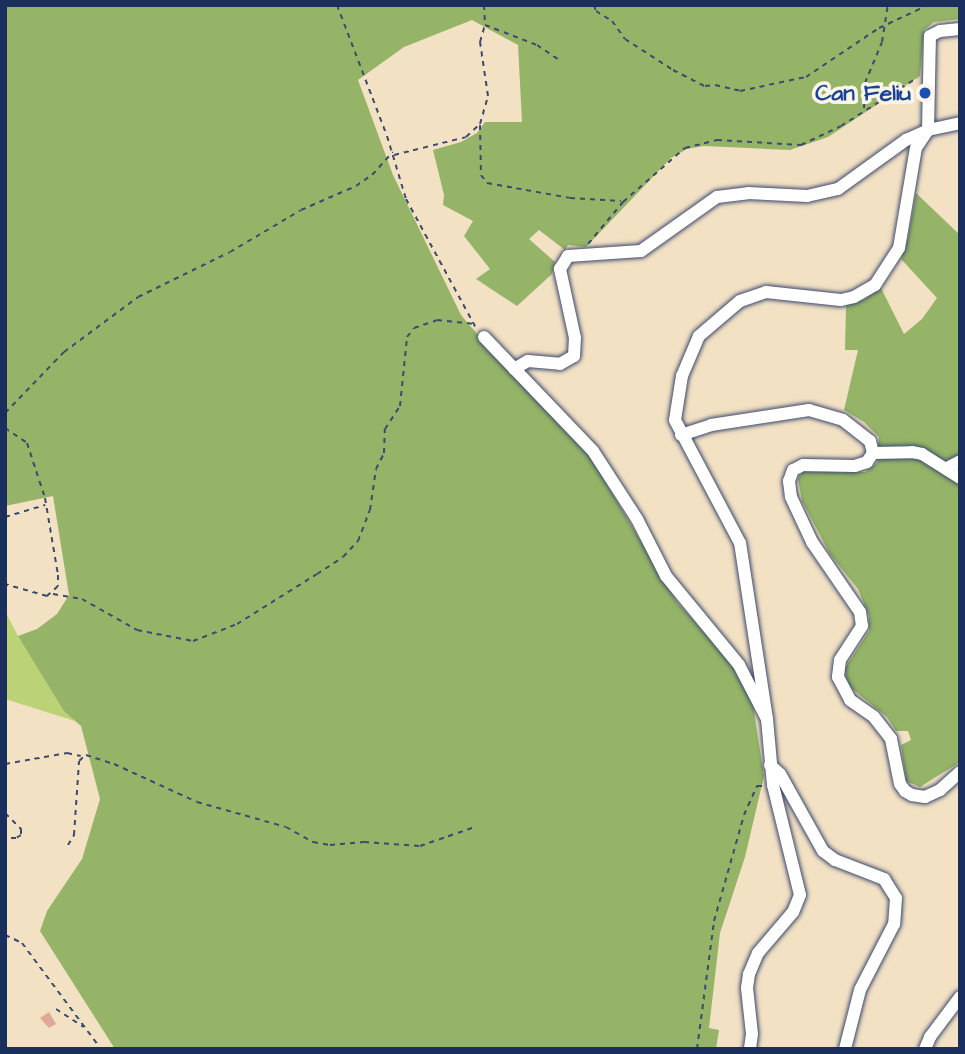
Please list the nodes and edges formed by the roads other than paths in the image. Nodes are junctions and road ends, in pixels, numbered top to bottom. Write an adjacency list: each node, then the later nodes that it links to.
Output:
1 (960, 29): 3 (street)
2 (960, 123): 3 (street)
3 (928, 130): 5 (street); 6 (street)
4 (484, 337): 5 (street)
5 (514, 369): 11 (street)
6 (681, 435): 7 (street); 11 (street)
7 (873, 453): 9 (street); 13 (street)
8 (960, 461): 9 (street)
9 (947, 468): 10 (street)
10 (960, 478)
11 (767, 719): 12 (street)
12 (770, 765): 15 (street); 16 (street)
13 (960, 772)
14 (960, 997): 17 (street)
15 (750, 1049)
16 (845, 1049)
17 (925, 1049)

